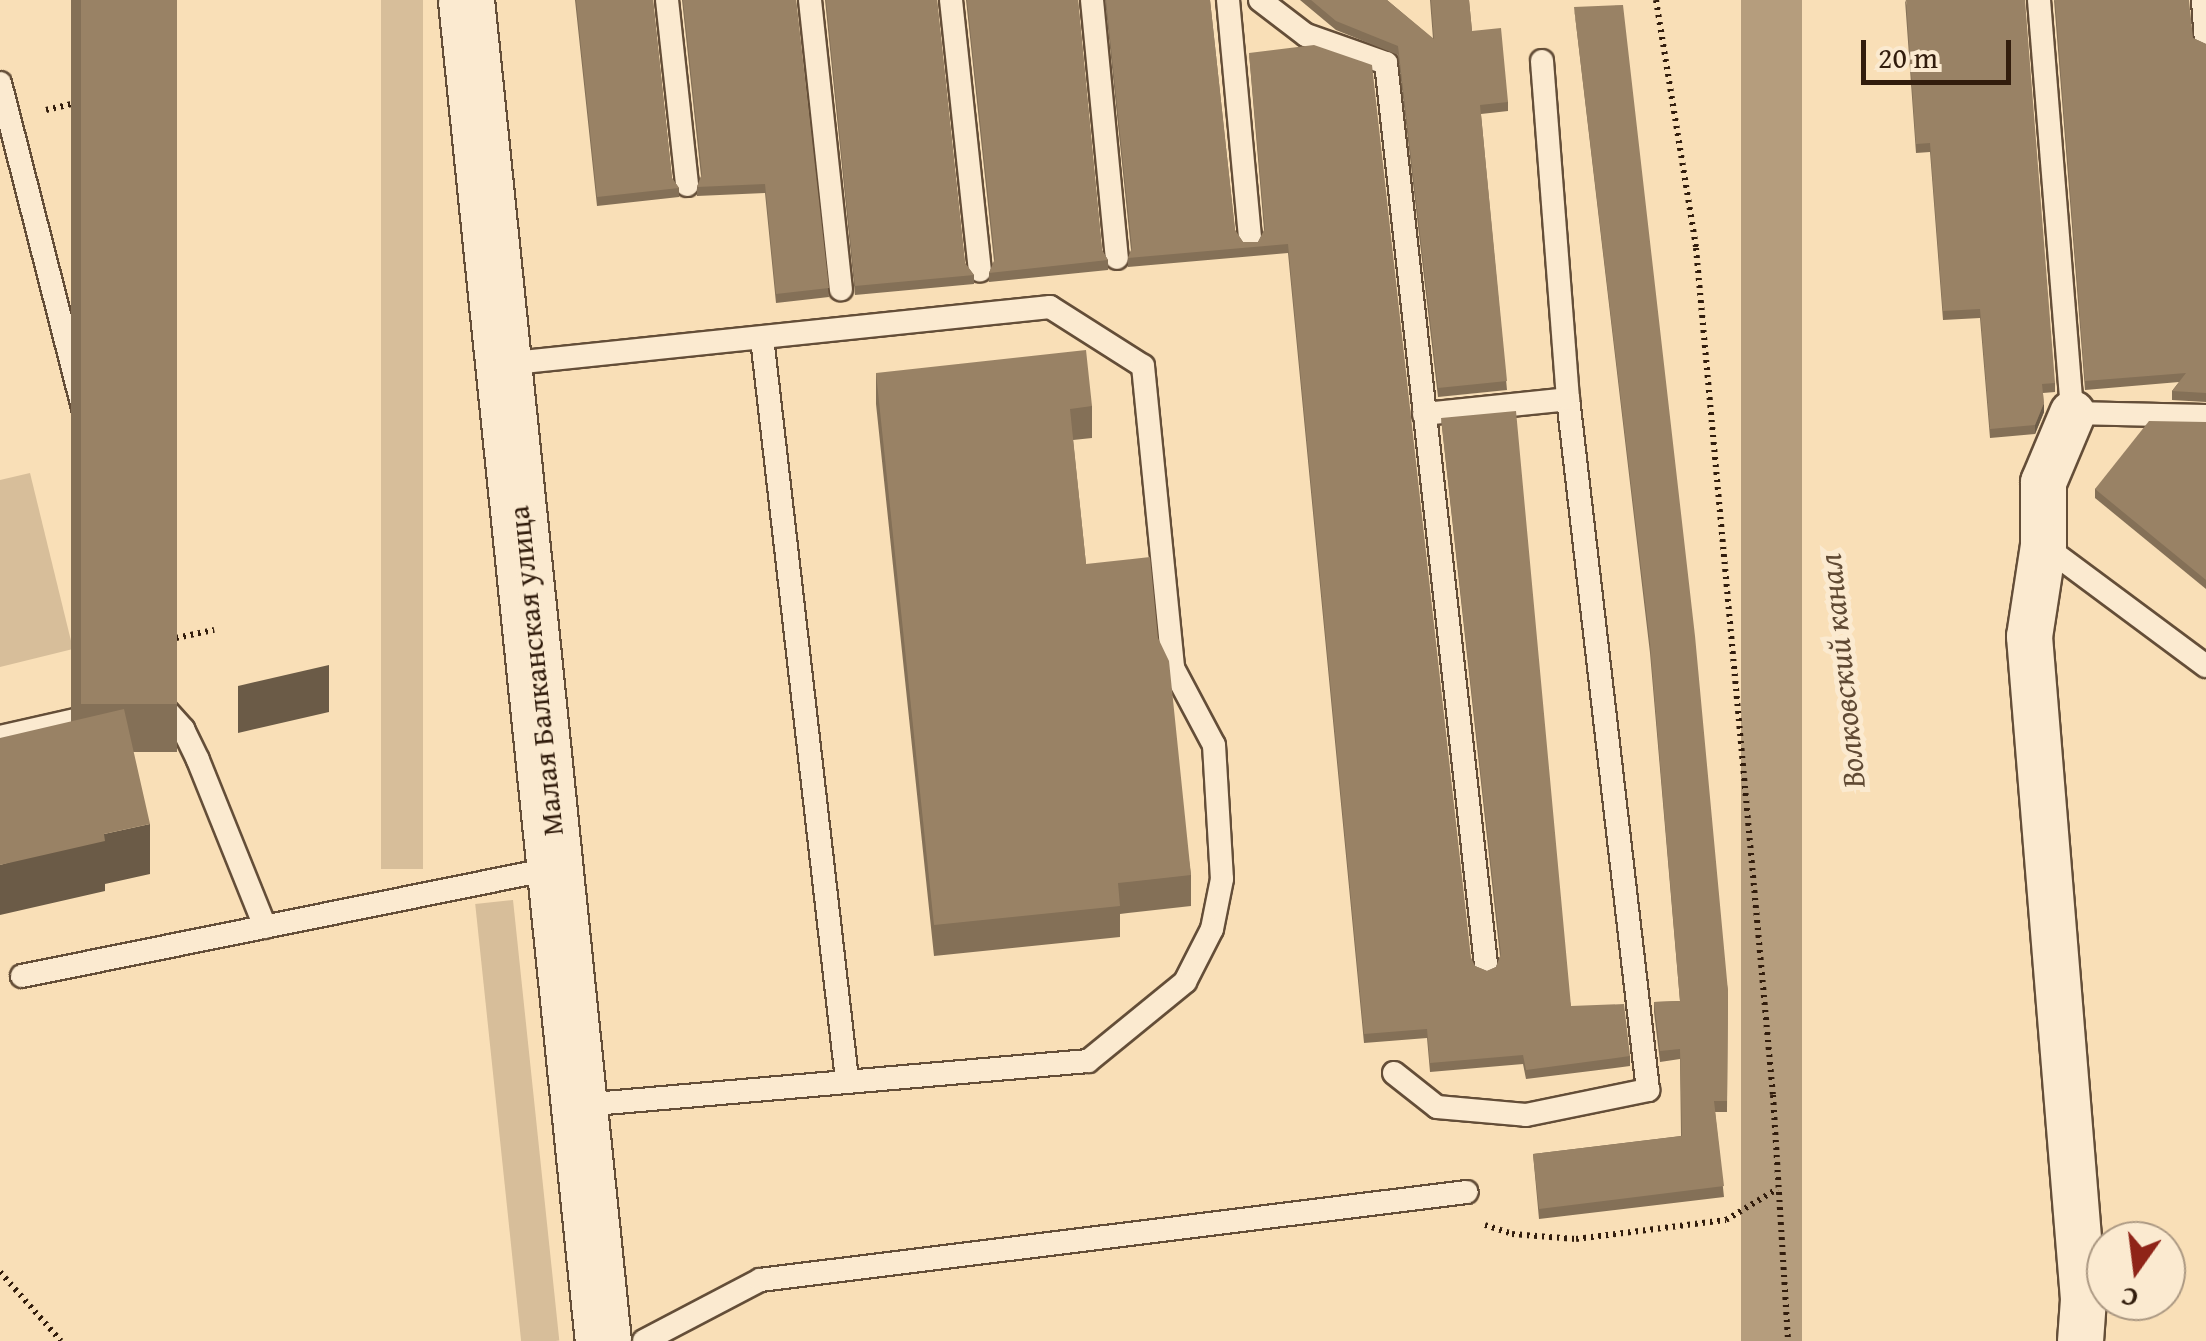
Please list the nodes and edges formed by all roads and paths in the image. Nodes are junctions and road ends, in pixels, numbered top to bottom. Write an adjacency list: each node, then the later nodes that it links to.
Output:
1 (466, 0): 22 (street, Малая Балканская улица)
2 (668, 0): 16 (lane)
3 (810, 0): 20 (lane)
4 (951, 0): 19 (lane)
5 (1092, 0): 18 (lane)
6 (1228, 0): 17 (lane)
7 (1260, 0): 25 (lane)
8 (1656, 0): 38 (path)
9 (2038, 0): 24 (lane)
10 (2203, 0): 11 (lane)
11 (2206, 39)
12 (1542, 61): 23 (lane)
13 (0, 83): 15 (lane)
14 (93, 99): 15 (path)
15 (9, 119): 29 (lane)
16 (687, 185)
17 (1250, 238)
18 (1117, 258)
19 (980, 270)
20 (841, 289)
21 (762, 338): 22 (lane); 36 (lane); 36 (lane)
22 (504, 364): 31 (street, Малая Балканская улица)
23 (1568, 398): 25 (lane); 35 (lane)
24 (2072, 413): 26 (lane); 27 (street)
25 (1424, 414): 33 (lane)
26 (2206, 416)
27 (2043, 545): 28 (lane); 45 (street)
28 (2206, 666)
29 (158, 700): 30 (lane); 32 (lane)
30 (0, 737)
31 (555, 868): 32 (lane); 37 (street, Малая Балканская улица)
32 (265, 927): 34 (lane)
33 (1486, 965)
34 (22, 976)
35 (1394, 1073)
36 (847, 1080): 37 (lane)
37 (582, 1104): 42 (street, Малая Балканская улица)
38 (1777, 1189): 39 (path); 44 (path)
39 (1466, 1192): 43 (lane)
40 (0, 1272): 41 (path)
41 (60, 1341)
42 (604, 1341)
43 (644, 1341)
44 (1788, 1341)
45 (2080, 1341)

